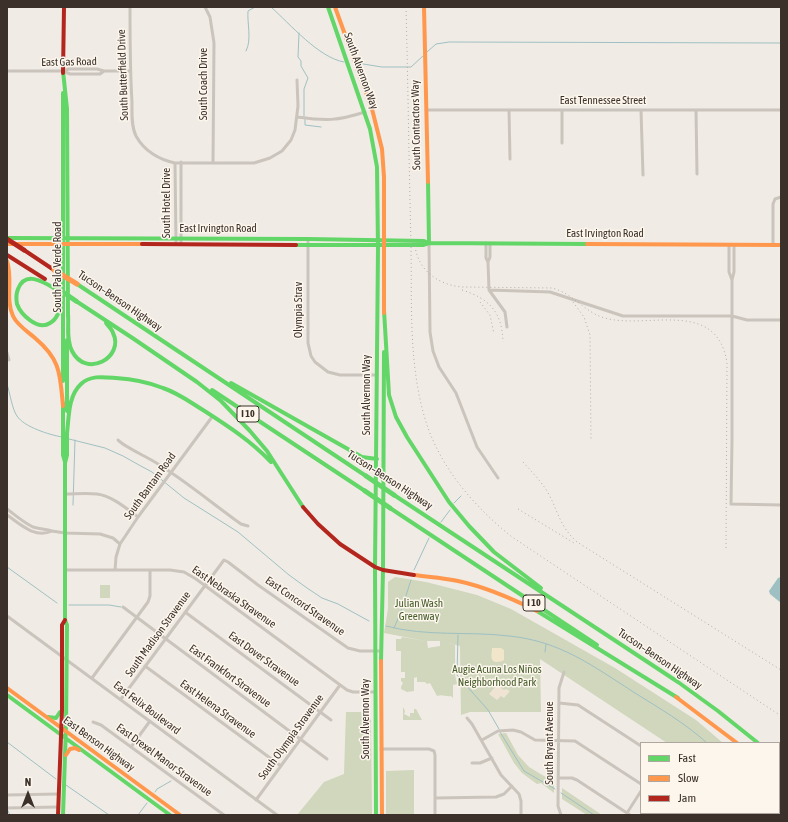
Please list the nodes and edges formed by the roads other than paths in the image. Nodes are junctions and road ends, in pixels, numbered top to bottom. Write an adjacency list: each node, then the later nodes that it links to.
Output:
1 (64, 7): 8 (main road, South Palo Verde Road)
2 (130, 7): 9 (street, South Butterfield Drive)
3 (205, 7): 24 (street, South Coach Drive)
4 (328, 7): 17 (main road, South Alvernon Way)
5 (335, 7): 38 (main road, South Alvernon Way)
6 (424, 7): 11 (main road, South Contractors Way)
7 (7, 71): 8 (street, East Gas Road)
8 (63, 71): 9 (street, East Gas Road); 19 (main road, South Palo Verde Road); 21 (main road, South Palo Verde Road)
9 (130, 71): 25 (street, South Butterfield Drive)
10 (297, 80): 18 (street, South Butterfield Drive)
11 (426, 110): 12 (street, East Tennessee Street); 30 (main road, South Contractors Way)
12 (510, 110): 13 (street, East Tennessee Street); 22 (street)
13 (562, 110): 14 (street, East Tennessee Street); 20 (street)
14 (642, 110): 15 (street, East Tennessee Street); 27 (street)
15 (696, 110): 16 (street, East Tennessee Street); 26 (street)
16 (781, 110)
17 (365, 112): 18 (street); 37 (main road, South Alvernon Way)
18 (297, 117): 24 (street, South Butterfield Drive)
19 (63, 123): 21 (main road); 34 (main road, South Palo Verde Road)
20 (562, 143)
21 (67, 150): 35 (main road, South Palo Verde Road)
22 (510, 159)
23 (181, 162): 24 (street, South Butterfield Drive); 25 (street, South Butterfield Drive); 28 (street, South Hotel Drive)
24 (213, 162)
25 (175, 163): 28 (street); 36 (street, South Hotel Drive)
26 (697, 174)
27 (643, 175)
28 (181, 187): 36 (street, South Hotel Drive)
29 (781, 197): 44 (street)
30 (428, 228): 33 (main road); 39 (main road, South Contractors Way)
31 (7, 238): 34 (main road, East Irvington Road); 61 (main road, Tucson–Benson Highway / I 10, bridge)
32 (308, 239): 36 (main road, East Irvington Road); 37 (main road, East Irvington Road); 42 (street, Olympia Strav)
33 (419, 240): 38 (main road, East Irvington Road); 39 (main road, East Irvington Road)
34 (62, 241): 35 (main road, East Irvington Road); 41 (main road, East Irvington Road); 51 (main road, South Palo Verde Road)
35 (68, 241): 36 (main road, East Irvington Road); 54 (main road, South Palo Verde Road)
36 (179, 241): 42 (main road, East Irvington Road)
37 (378, 242): 38 (main road, East Irvington Road); 42 (main road, East Irvington Road); 62 (main road, South Alvernon Way)
38 (384, 242): 39 (main road, East Irvington Road); 53 (main road, South Alvernon Way)
39 (429, 243): 40 (main road, East Irvington Road); 70 (street)
40 (488, 243): 43 (main road, East Irvington Road); 50 (street)
41 (7, 244)
42 (308, 245): 62 (street, Olympia Strav)
43 (731, 245): 44 (main road, East Irvington Road); 48 (street); 48 (street)
44 (773, 245): 45 (main road, East Irvington Road)
45 (781, 245)
46 (7, 255): 49 (main road, Tucson–Benson Highway / I 10)
47 (7, 261): 63 (main road)
48 (732, 280): 55 (street)
49 (54, 287): 51 (main road); 52 (main road, Tucson–Benson Highway / I 10, bridge)
50 (489, 290): 55 (street); 57 (street)
51 (62, 298): 63 (main road, South Palo Verde Road)
52 (84, 306): 54 (main road); 58 (main road, Tucson–Benson Highway / I 10)
53 (384, 310): 87 (main road, South Alvernon Way); 91 (main road)
54 (68, 314): 65 (main road, South Palo Verde Road)
55 (732, 316): 56 (street); 72 (street)
56 (781, 320)
57 (507, 327)
58 (131, 337): 69 (main road); 106 (main road, Tucson–Benson Highway / I 10, bridge)
59 (7, 354): 60 (street)
60 (9, 360)
61 (212, 374): 67 (main road); 91 (main road, Tucson–Benson Highway / I 10, bridge)
62 (377, 375): 67 (main road, South Alvernon Way)
63 (62, 406): 65 (main road, South Palo Verde Road)
64 (212, 417): 65 (main road); 68 (street, South Bantam Road); 69 (main road)
65 (65, 433): 71 (main road, South Palo Verde Road)
66 (118, 440): 68 (street)
67 (377, 458): 83 (main road, South Alvernon Way)
68 (171, 473): 75 (street, South Bantam Road); 78 (street)
69 (284, 477): 83 (main road)
70 (498, 478)
71 (65, 494): 75 (street); 80 (main road, South Palo Verde Road)
72 (781, 505)
73 (7, 509): 76 (street)
74 (7, 515): 77 (street)
75 (138, 517): 81 (street, South Bantam Road)
76 (22, 519): 77 (street); 79 (street)
77 (20, 524): 79 (street)
78 (248, 526)
79 (52, 531): 80 (street)
80 (65, 533): 81 (street); 84 (main road, South Palo Verde Road)
81 (120, 544): 85 (street, South Bantam Road)
82 (224, 560): 88 (street, South Madison Stravenue); 96 (street, East Concord Stravenue)
83 (375, 567): 87 (main road); 96 (main road, South Alvernon Way)
84 (65, 570): 85 (street, East Nebraska Stravenue); 94 (main road, South Palo Verde Road)
85 (115, 570): 86 (street, East Nebraska Stravenue)
86 (150, 570): 88 (street, East Nebraska Stravenue); 93 (street)
87 (383, 570): 96 (main road, South Alvernon Way); 106 (main road)
88 (205, 585): 90 (street, South Madison Stravenue); 102 (street, East Nebraska Stravenue)
89 (123, 607): 93 (street, East Frankfort Stravenue)
90 (185, 612): 95 (street, South Madison Stravenue); 110 (street, East Dover Stravenue)
91 (572, 612): 124 (main road, Tucson–Benson Highway / I 10)
92 (7, 616): 97 (street, East Felix Boulevard)
93 (137, 618): 95 (street, East Frankfort Stravenue); 101 (street)
94 (65, 620): 97 (main road, South Palo Verde Road); 98 (main road, South Palo Verde Road)
95 (165, 639): 99 (street, South Madison Stravenue); 120 (street, East Frankfort Stravenue)
96 (378, 651): 104 (main road, South Alvernon Way); 127 (main road, South Alvernon Way)
97 (62, 656): 98 (street, East Felix Boulevard); 109 (main road, South Palo Verde Road)
98 (67, 660): 101 (street, East Felix Boulevard); 117 (main road, South Palo Verde Road)
99 (145, 666): 107 (street, South Madison Stravenue); 133 (street, East Helena Stravenue)
100 (564, 672): 108 (street, South Bryant Avenue)
101 (92, 678): 107 (street, East Felix Boulevard)
102 (340, 685): 104 (street, East Nebraska Stravenue); 110 (street, South Olympia Stravenue)
103 (7, 688): 111 (main road, East Benson Highway)
104 (376, 692): 152 (main road, South Alvernon Way)
105 (7, 695): 118 (main road, East Benson Highway)
106 (678, 698): 123 (main road, Tucson–Benson Highway / I 10)
107 (121, 699): 114 (street, East Felix Boulevard)
108 (559, 703): 122 (street, South Bryant Avenue); 125 (street)
109 (62, 706): 111 (main road); 116 (main road, South Palo Verde Road)
110 (320, 712): 113 (street, East Dover Stravenue); 120 (street, South Olympia Stravenue)
111 (44, 715): 116 (main road, East Benson Highway)
112 (467, 718): 121 (street)
113 (331, 720)
114 (150, 721): 126 (street); 141 (street, East Felix Boulevard)
115 (93, 722): 126 (street, East Drexel Manor Stravenue)
116 (61, 728): 117 (main road, East Benson Highway); 118 (main road, South Palo Verde Road)
117 (66, 731): 119 (main road, South Palo Verde Road); 149 (main road, East Benson Highway)
118 (60, 734): 119 (main road, East Benson Highway); 139 (main road, South Palo Verde Road)
119 (66, 738): 128 (main road, East Benson Highway); 129 (main road, South Palo Verde Road)
120 (301, 739): 131 (street, East Frankfort Stravenue); 133 (street, South Olympia Stravenue)
121 (482, 740): 122 (street); 130 (street)
122 (559, 741): 134 (street, South Bryant Avenue); 135 (street)
123 (736, 742)
124 (757, 742)
125 (640, 745)
126 (131, 747): 150 (street, East Drexel Manor Stravenue)
127 (381, 749): 140 (street); 153 (main road, South Alvernon Way)
128 (86, 753): 129 (main road); 148 (main road, East Benson Highway)
129 (65, 757): 147 (main road, South Palo Verde Road)
130 (492, 758): 132 (street); 136 (street)
131 (327, 759)
132 (472, 763)
133 (281, 766): 141 (street, South Olympia Stravenue)
134 (558, 778): 145 (street); 156 (street, South Bryant Avenue)
135 (640, 783)
136 (512, 786): 140 (street); 155 (street)
137 (640, 793): 145 (street)
138 (7, 794): 139 (street)
139 (58, 794): 142 (main road, South Palo Verde Road)
140 (435, 798): 154 (street)
141 (256, 800): 144 (street, East Felix Boulevard)
142 (58, 807): 143 (street); 146 (main road, South Palo Verde Road)
143 (7, 808)
144 (272, 814): 151 (street, East Felix Boulevard)
145 (629, 814)
146 (58, 815)
147 (63, 815)
148 (170, 815)
149 (180, 815)
150 (224, 815)
151 (277, 815)
152 (376, 815)
153 (382, 815)
154 (435, 815)
155 (521, 815)
156 (561, 815)

